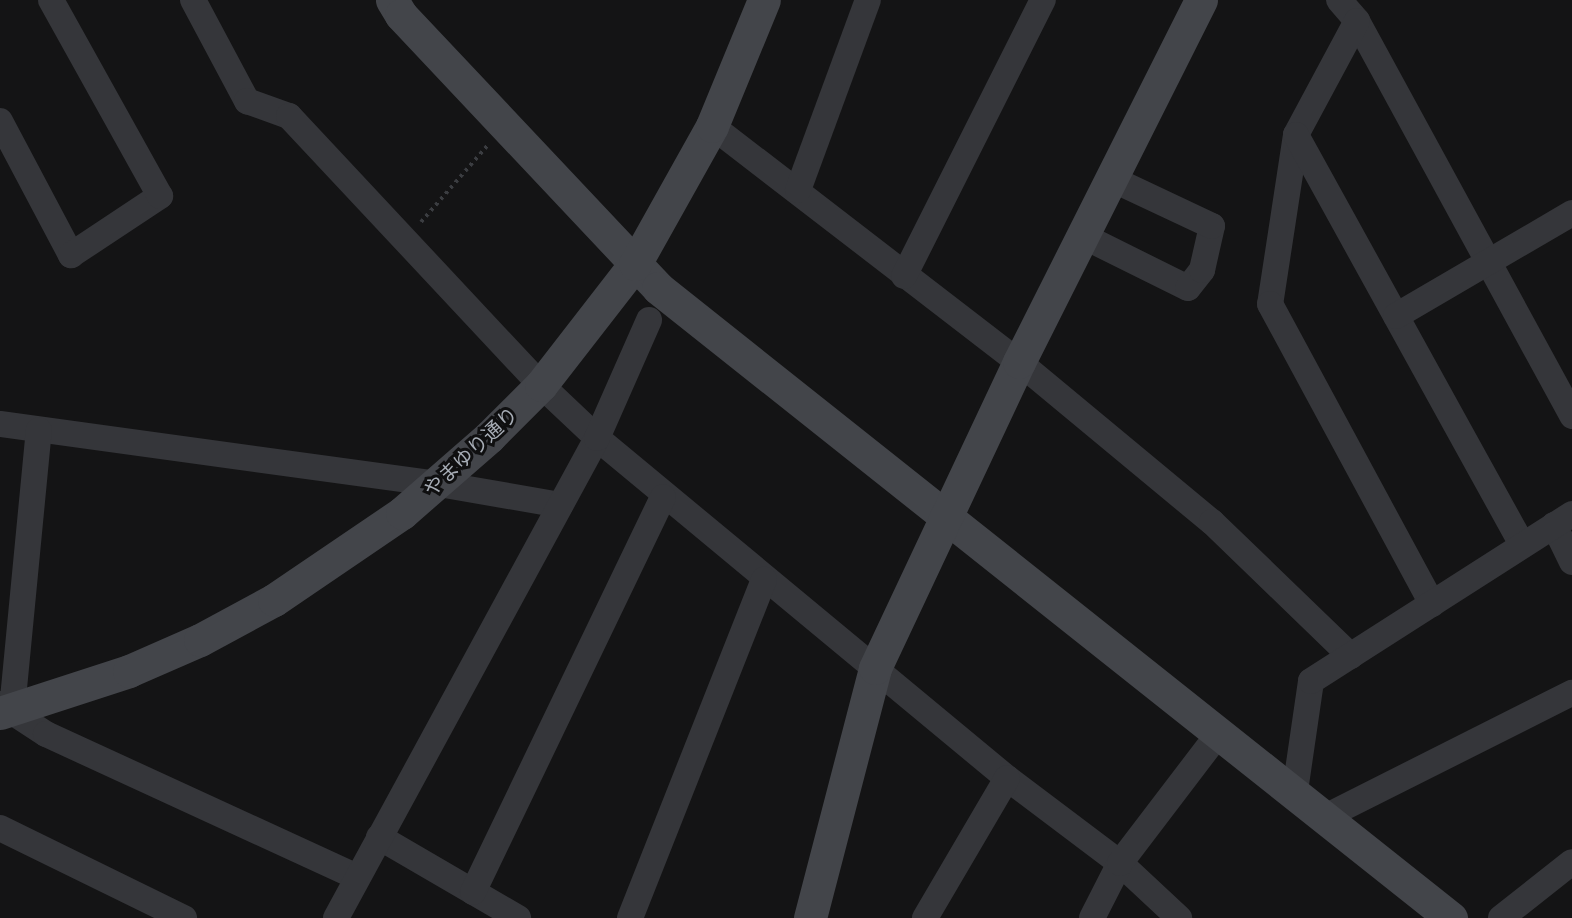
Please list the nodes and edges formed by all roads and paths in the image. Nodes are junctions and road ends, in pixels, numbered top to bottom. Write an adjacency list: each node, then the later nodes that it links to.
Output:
1 (51, 0): 9 (street)
2 (193, 0): 17 (street)
3 (392, 0): 10 (street)
4 (764, 0): 11 (street, やまゆり通り)
5 (868, 0): 14 (street)
6 (1043, 0): 20 (street)
7 (1202, 0): 13 (street)
8 (1352, 7): 12 (street); 18 (street)
9 (0, 121)
10 (504, 125): 17 (path); 19 (street)
11 (712, 126): 14 (street); 19 (street, やまゆり通り)
12 (1296, 135): 21 (street); 37 (street)
13 (1110, 178): 16 (street); 16 (street)
14 (798, 190): 20 (street)
15 (1572, 213): 18 (street)
16 (1081, 235): 23 (street)
17 (405, 241): 24 (street)
18 (1487, 260): 21 (street); 25 (street)
19 (635, 264): 24 (street, やまゆり通り); 32 (street)
20 (904, 276): 23 (street)
21 (1396, 316): 34 (street)
22 (649, 320): 28 (street)
23 (1019, 362): 32 (street); 38 (street)
24 (541, 385): 28 (street); 29 (street, やまゆり通り)
25 (1572, 416)
26 (0, 424): 27 (street)
27 (39, 430): 29 (street); 41 (street)
28 (597, 438): 30 (street); 31 (street)
29 (439, 483): 31 (street); 41 (street, やまゆり通り)
30 (663, 497): 36 (street); 51 (street)
31 (560, 505): 47 (street)
32 (946, 514): 39 (street); 42 (street)
33 (1563, 519): 34 (street); 35 (street)
34 (1522, 545): 37 (street)
35 (1572, 562)
36 (764, 580): 39 (street); 55 (street)
37 (1432, 604): 38 (street)
38 (1351, 656): 44 (street)
39 (875, 668): 43 (street); 56 (street)
40 (1572, 693): 45 (street)
41 (4, 709): 50 (street)
42 (1219, 733): 44 (street); 49 (street)
43 (1007, 778): 49 (street); 57 (street)
44 (1295, 791): 45 (street)
45 (1326, 816): 60 (street)
46 (0, 828): 52 (street)
47 (379, 837): 50 (street); 51 (street)
48 (1572, 862): 61 (street)
49 (1120, 863): 58 (street); 59 (street)
50 (357, 877): 53 (street)
51 (473, 892): 54 (street)
52 (184, 918)
53 (336, 918)
54 (518, 918)
55 (630, 918)
56 (810, 918)
57 (925, 918)
58 (1092, 918)
59 (1179, 918)
60 (1451, 918)
61 (1501, 918)

